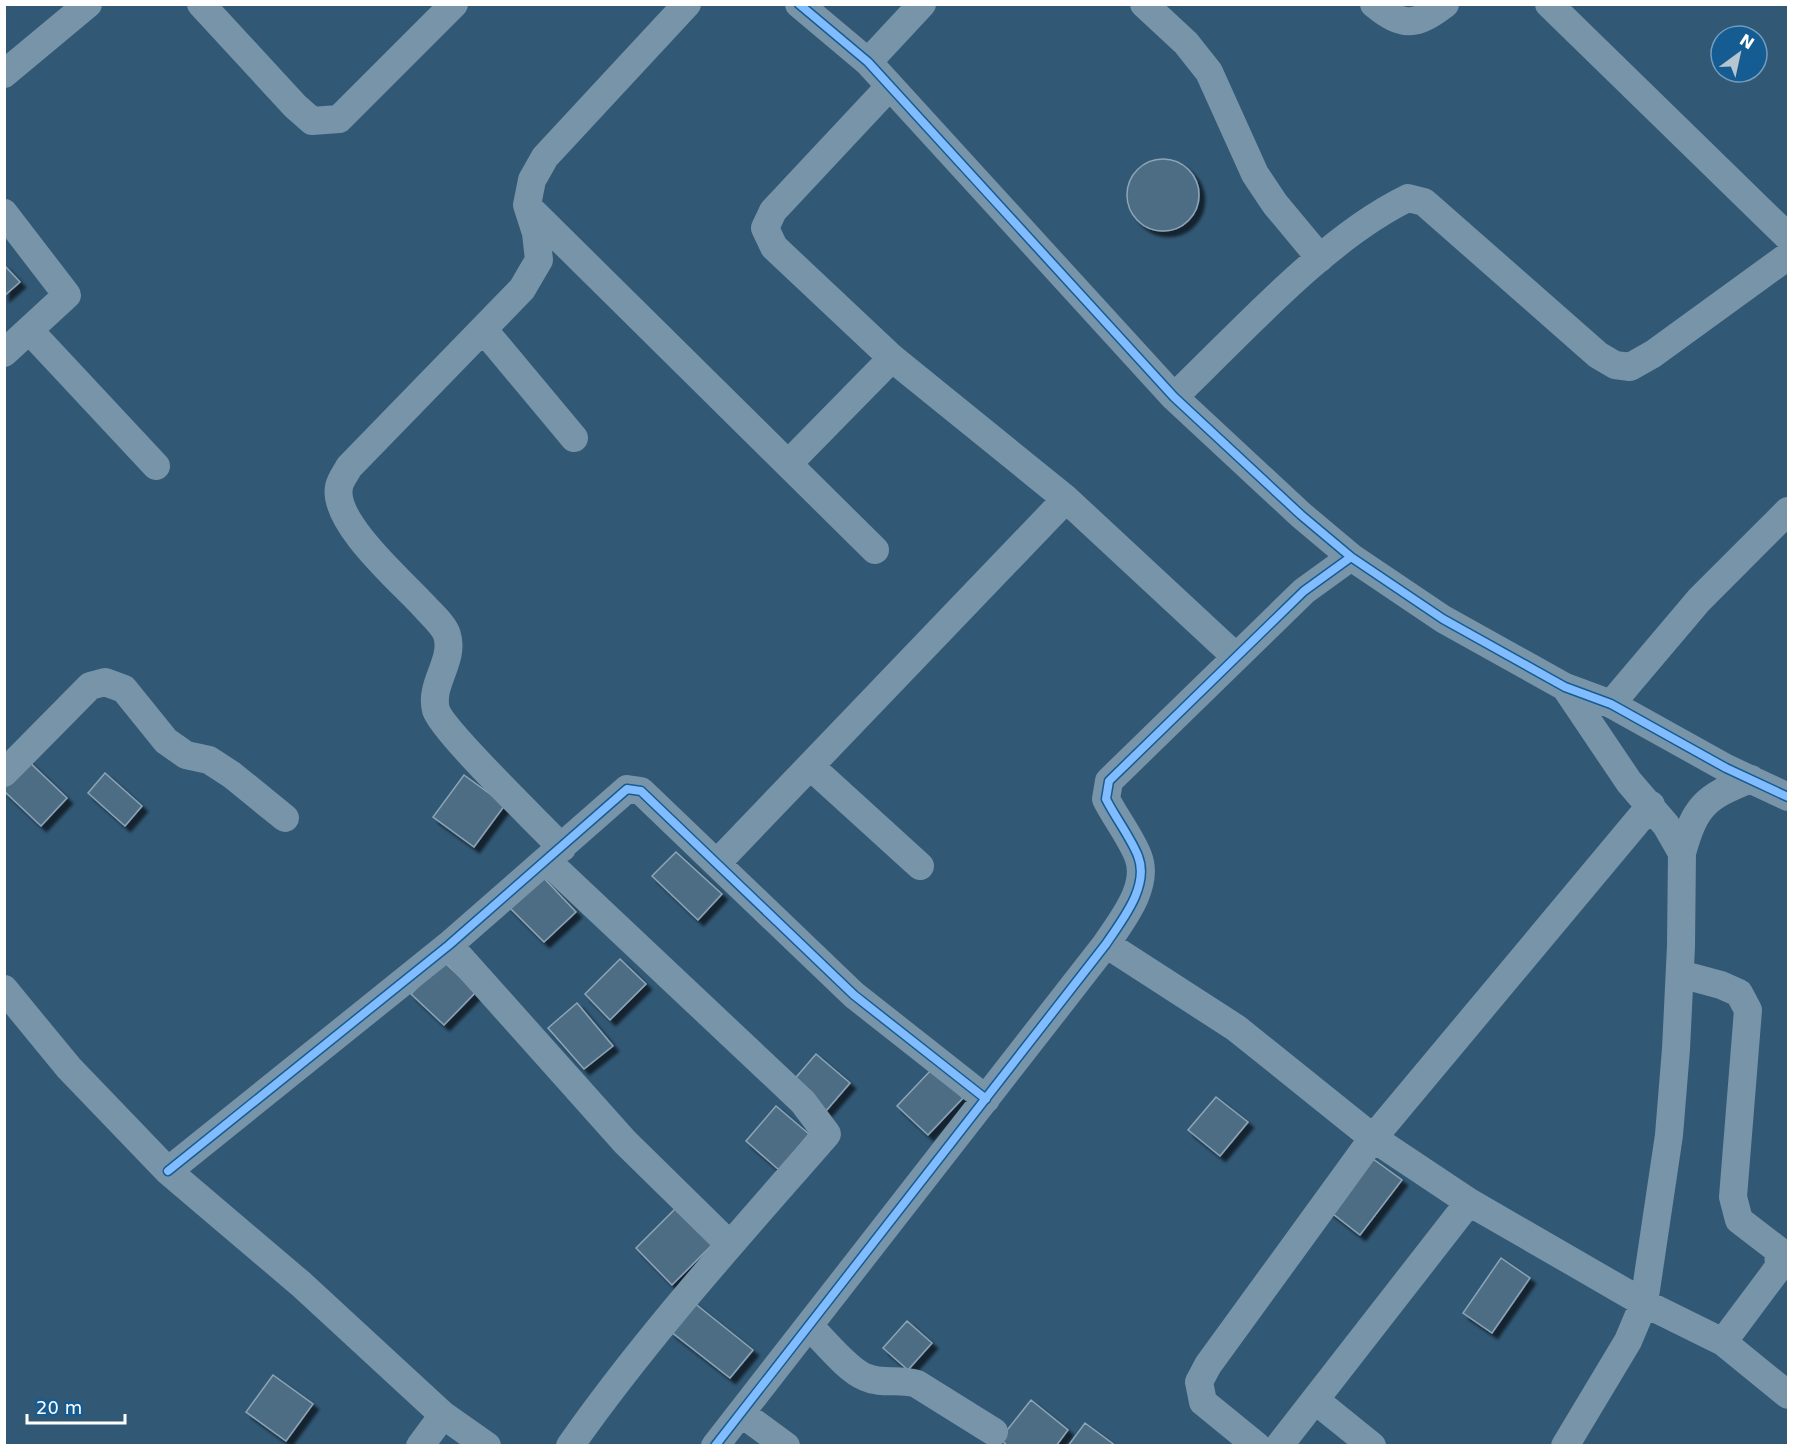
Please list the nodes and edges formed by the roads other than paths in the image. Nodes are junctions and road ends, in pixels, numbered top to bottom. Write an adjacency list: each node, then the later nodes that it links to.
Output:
1 (88, 4): 12 (street)
2 (201, 4): 3 (street)
3 (454, 4)
4 (687, 4): 14 (street)
5 (799, 4): 11 (street)
6 (922, 4): 11 (street)
7 (1144, 4): 18 (street)
8 (1374, 4): 9 (street)
9 (1445, 4)
10 (1549, 4): 16 (street)
11 (868, 62): 13 (street)
12 (4, 74)
13 (890, 86): 22 (street); 23 (street)
14 (527, 205): 19 (street); 25 (street)
15 (4, 213): 20 (street)
16 (1788, 237)
17 (1788, 256): 18 (street)
18 (1320, 258): 23 (street)
19 (483, 329): 24 (street); 40 (street)
20 (29, 330): 21 (street); 26 (street)
21 (4, 353)
22 (892, 358): 25 (street); 27 (street)
23 (1174, 397): 30 (street)
24 (574, 438)
25 (788, 464): 29 (street)
26 (156, 466)
27 (1065, 499): 31 (street); 34 (street)
28 (1788, 511): 33 (street)
29 (875, 550)
30 (1351, 557): 31 (street); 32 (street)
31 (1235, 656): 44 (street)
32 (1565, 687): 33 (street); 38 (street)
33 (1611, 704): 36 (street)
34 (810, 766): 42 (street); 43 (street)
35 (4, 773): 39 (street)
36 (1751, 780): 37 (street); 41 (street)
37 (1788, 797)
38 (1651, 805): 41 (street); 49 (street)
39 (285, 818)
40 (554, 854): 42 (street); 45 (street); 52 (street)
41 (1682, 854): 46 (street)
42 (718, 862): 48 (street)
43 (920, 866)
44 (1107, 944): 48 (street); 49 (street)
45 (449, 945): 50 (street); 52 (street)
46 (1680, 974): 53 (street); 55 (street)
47 (4, 989): 50 (street)
48 (986, 1099): 54 (street)
49 (1373, 1138): 51 (street); 66 (street)
50 (168, 1171): 59 (street)
51 (1469, 1202): 53 (street); 57 (street)
52 (730, 1245): 63 (street)
53 (1644, 1303): 55 (street); 69 (street)
54 (808, 1326): 58 (street); 60 (street)
55 (1723, 1342): 56 (street)
56 (1788, 1395)
57 (1315, 1400): 67 (street); 68 (street)
58 (741, 1413): 64 (street); 65 (street)
59 (443, 1415): 61 (street); 62 (street)
60 (994, 1432)
61 (420, 1446)
62 (487, 1446)
63 (570, 1446)
64 (715, 1446)
65 (786, 1446)
66 (1257, 1446)
67 (1279, 1446)
68 (1372, 1446)
69 (1565, 1446)

